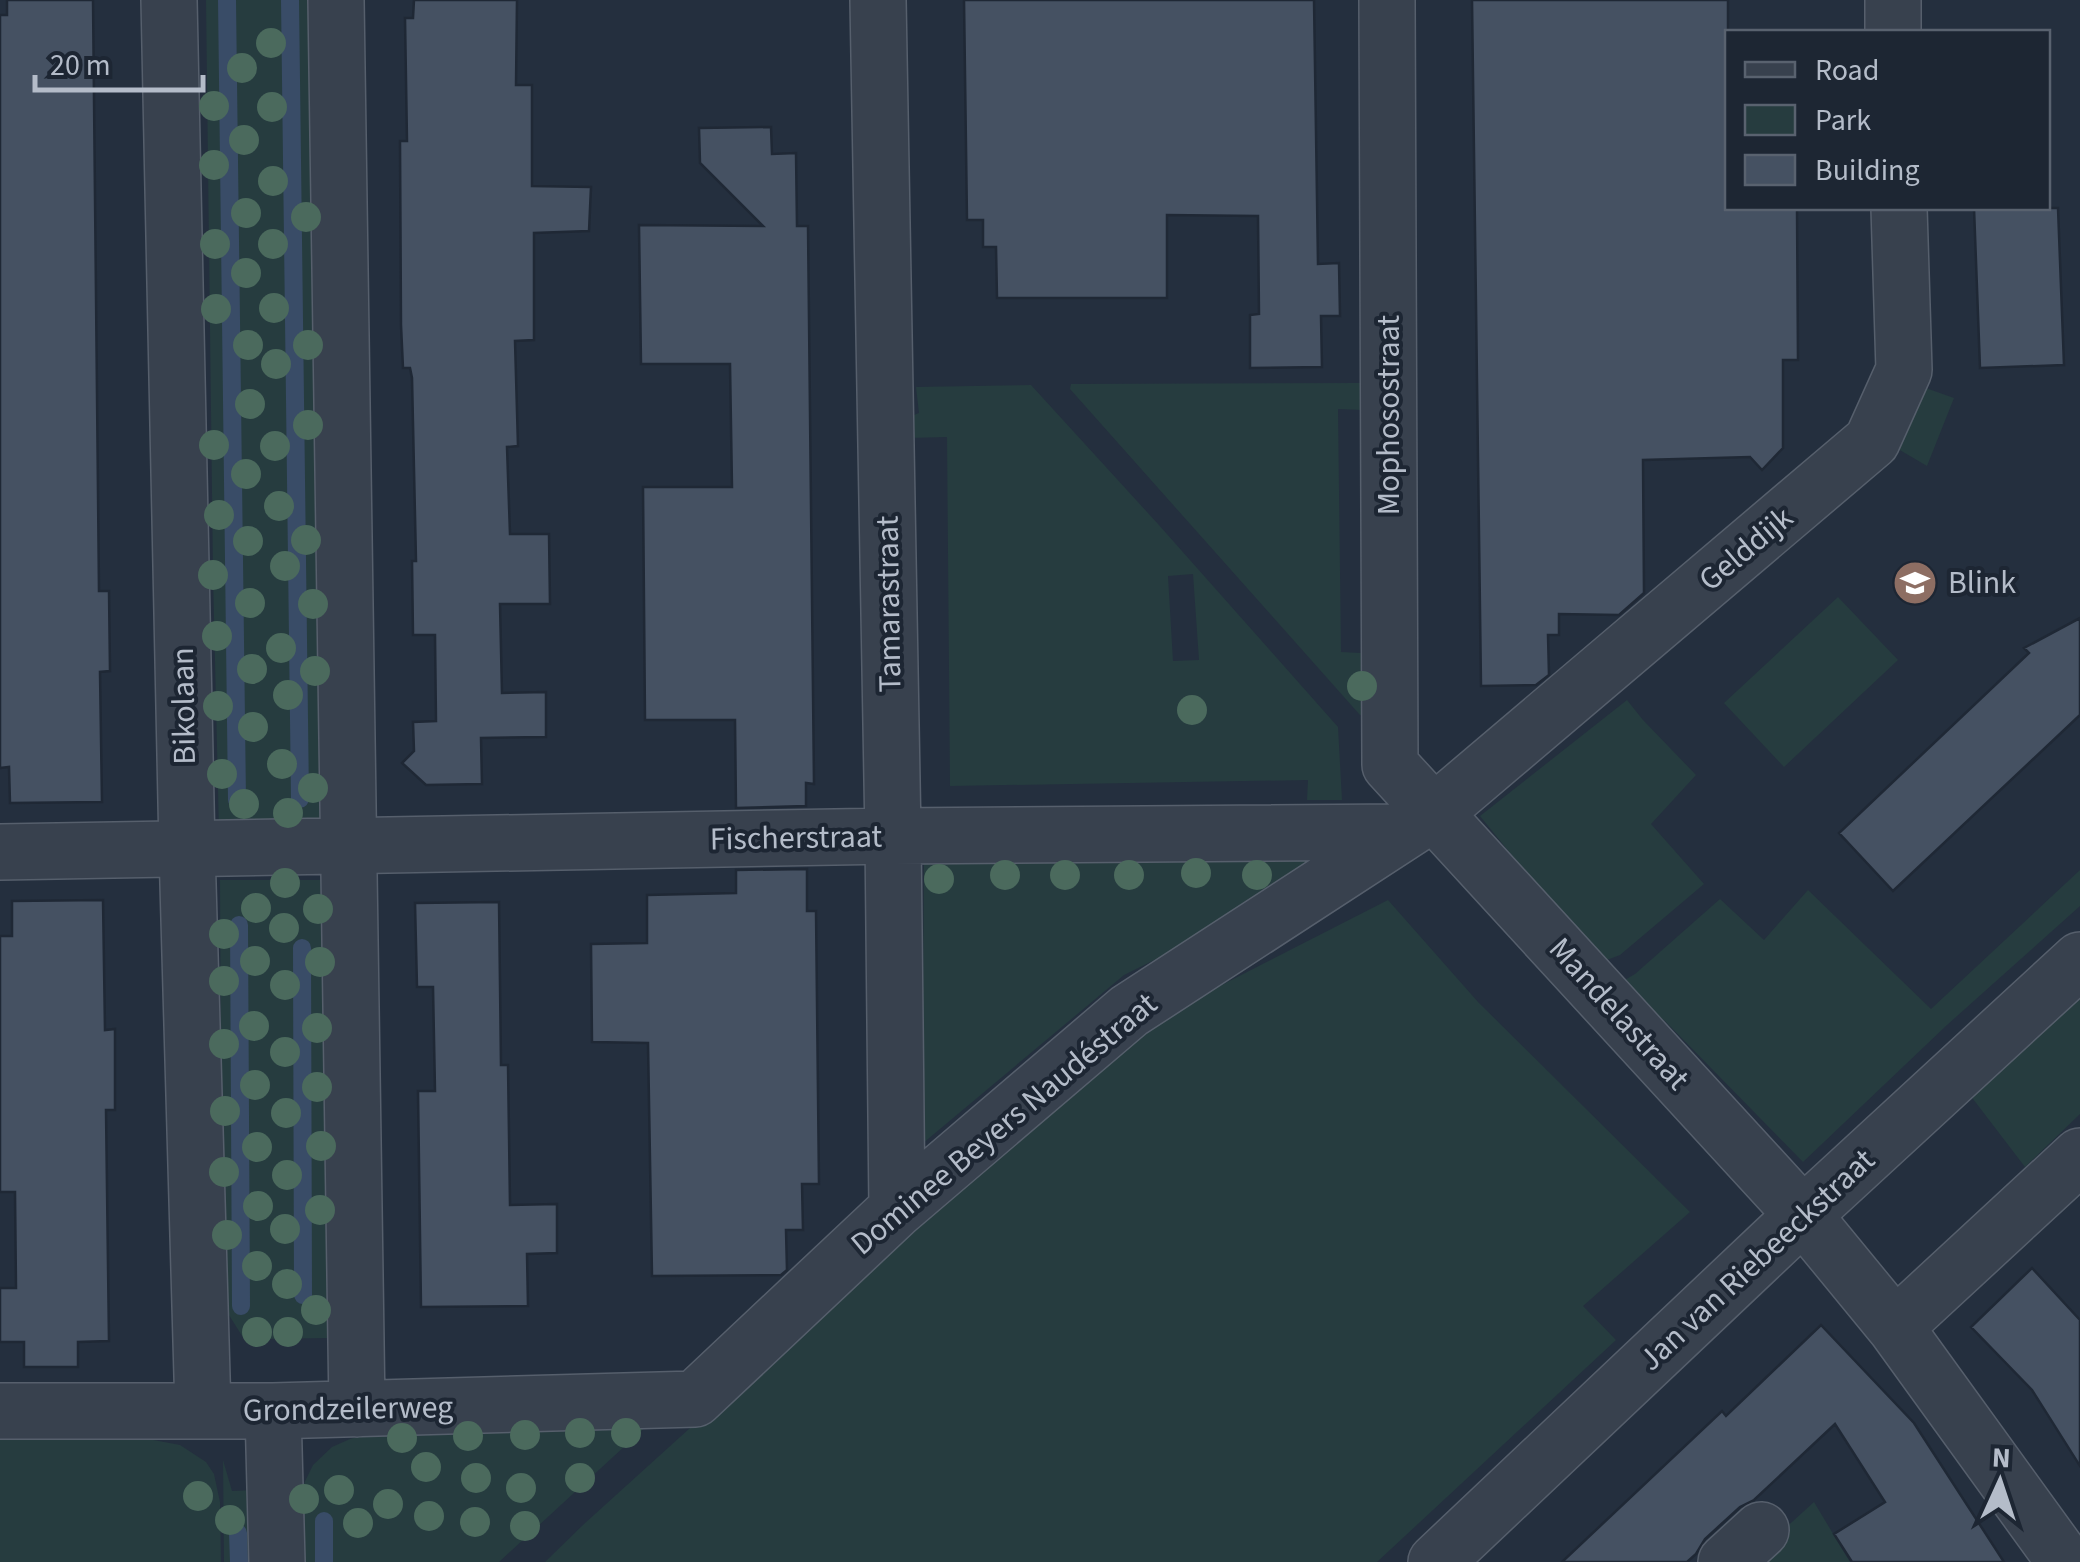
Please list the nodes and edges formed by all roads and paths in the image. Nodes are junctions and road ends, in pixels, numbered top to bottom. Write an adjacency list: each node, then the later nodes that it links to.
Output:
1 (169, 0): 11 (street, Bikolaan)
2 (336, 0): 10 (street)
3 (878, 0): 9 (street, Tamarastraat)
4 (1387, 0): 8 (street, Mophosostraat)
5 (1892, 0): 6 (street)
6 (1894, 30)
7 (1899, 210): 8 (street, Gelddijk)
8 (1420, 822): 9 (street, Fischerstraat); 15 (street, Dominee Beyers Naudéstraat); 16 (street, Mandelastraat)
9 (893, 836): 10 (street, Fischerstraat); 15 (street, Tamarastraat)
10 (350, 846): 11 (street, Fischerstraat); 19 (street)
11 (187, 849): 12 (street, Fischerstraat); 21 (street, Bikolaan)
12 (0, 852)
13 (2080, 960): 16 (street, Jan van Riebeeckstraat)
14 (2080, 1156): 17 (street)
15 (896, 1209): 18 (street, Dominee Beyers Naudéstraat)
16 (1803, 1214): 17 (street, Mandelastraat); 24 (street, Jan van Riebeeckstraat)
17 (1895, 1327): 25 (street, Mandelastraat)
18 (695, 1399): 19 (street, Grondzeilerweg)
19 (357, 1409): 22 (street, Grondzeilerweg)
20 (0, 1412): 21 (street, Grondzeilerweg)
21 (203, 1412): 22 (street, Grondzeilerweg)
22 (273, 1412): 23 (street)
23 (277, 1562)
24 (1436, 1562)
25 (2064, 1562)

